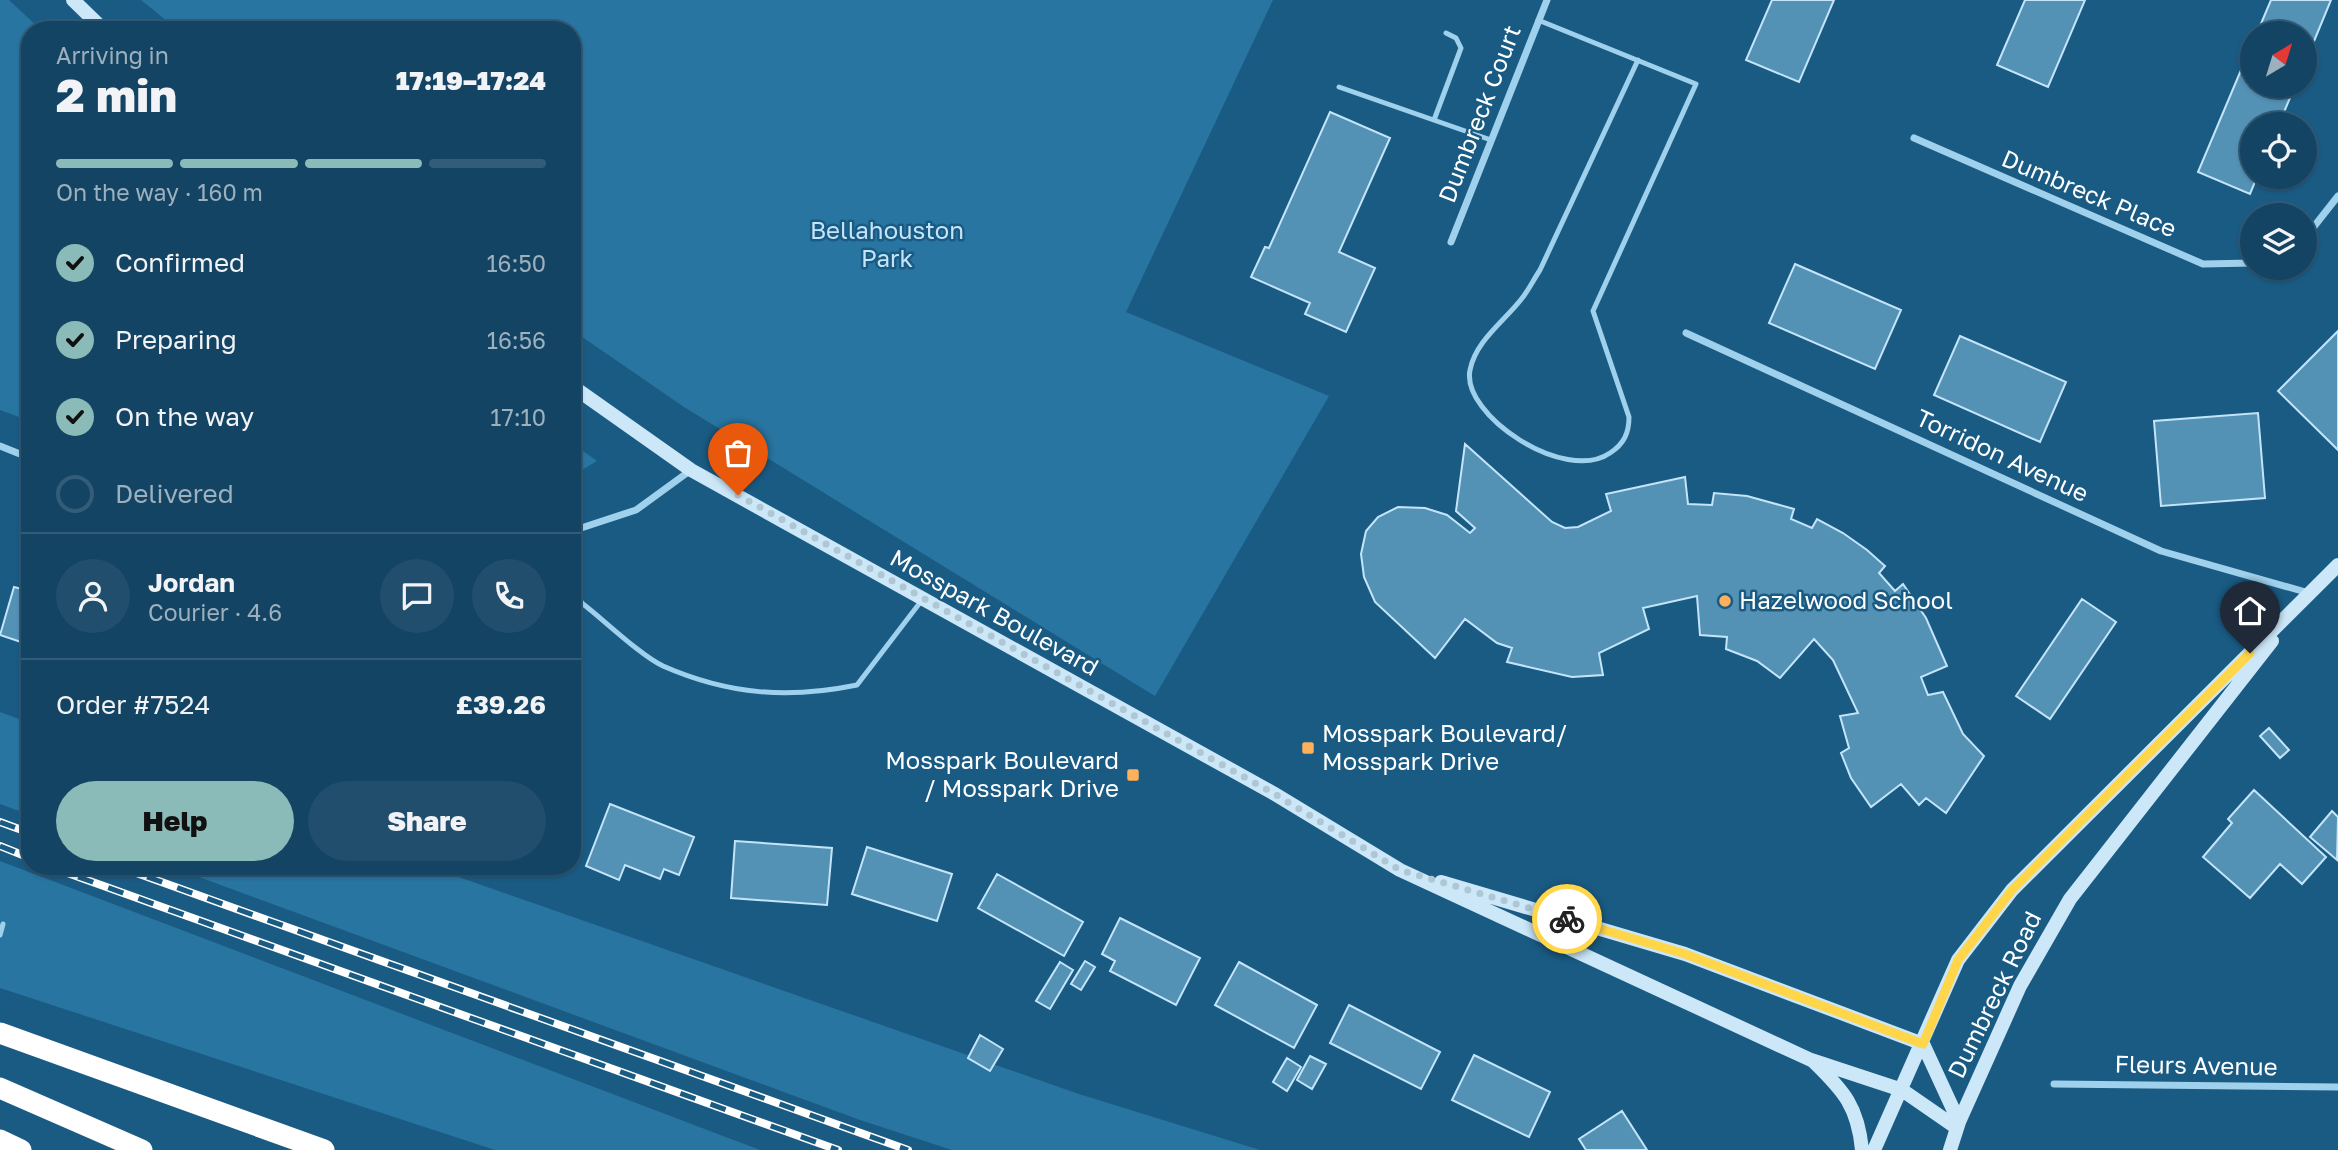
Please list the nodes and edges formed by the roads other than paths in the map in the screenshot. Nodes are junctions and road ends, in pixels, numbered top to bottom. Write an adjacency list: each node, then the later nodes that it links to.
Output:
1 (73, 0): 4 (street)
2 (1547, 0): 3 (street, Dumbreck Court)
3 (1538, 20): 6 (lane); 10 (street, Dumbreck Court)
4 (95, 21)
5 (1446, 33): 8 (lane)
6 (1637, 60): 6 (lane)
7 (1339, 88): 8 (lane)
8 (1434, 120): 10 (lane)
9 (1914, 138): 14 (street, Dumbreck Place)
10 (1491, 140): 13 (street, Dumbreck Court)
11 (2338, 196): 12 (street)
12 (2317, 222)
13 (1451, 242)
14 (2240, 263)
15 (1686, 333): 22 (street, Torridon Avenue)
16 (581, 392): 19 (street, Mosspark Boulevard)
17 (0, 446): 18 (street)
18 (21, 454)
19 (691, 470): 20 (street); 23 (street, Mosspark Boulevard)
20 (581, 528)
21 (2338, 565): 22 (street, Dumbreck Road)
22 (2309, 593): 29 (street, Dumbreck Road); 35 (street, Dumbreck Road)
23 (922, 599): 24 (lane); 25 (street, Mosspark Boulevard)
24 (581, 602)
25 (1400, 870): 29 (street, Mosspark Boulevard); 30 (street, Mosspark Boulevard)
26 (3, 925): 27 (lane)
27 (0, 934)
28 (0, 1033): 39 (highway)
29 (1923, 1044): 34 (street, Dumbreck Road); 35 (street, Dumbreck Road)
30 (1811, 1060): 34 (street, Mosspark Boulevard); 40 (street)
31 (2054, 1084): 32 (street, Fleurs Avenue)
32 (2338, 1087)
33 (0, 1088): 38 (highway)
34 (1902, 1090): 35 (street, Mosspark Boulevard); 41 (street, Dumbreck Road)
35 (1958, 1125): 42 (street, Dumbreck Road)
36 (0, 1140): 37 (highway)
37 (21, 1150)
38 (142, 1150)
39 (324, 1150)
40 (1862, 1150)
41 (1874, 1150)
42 (1950, 1150)

